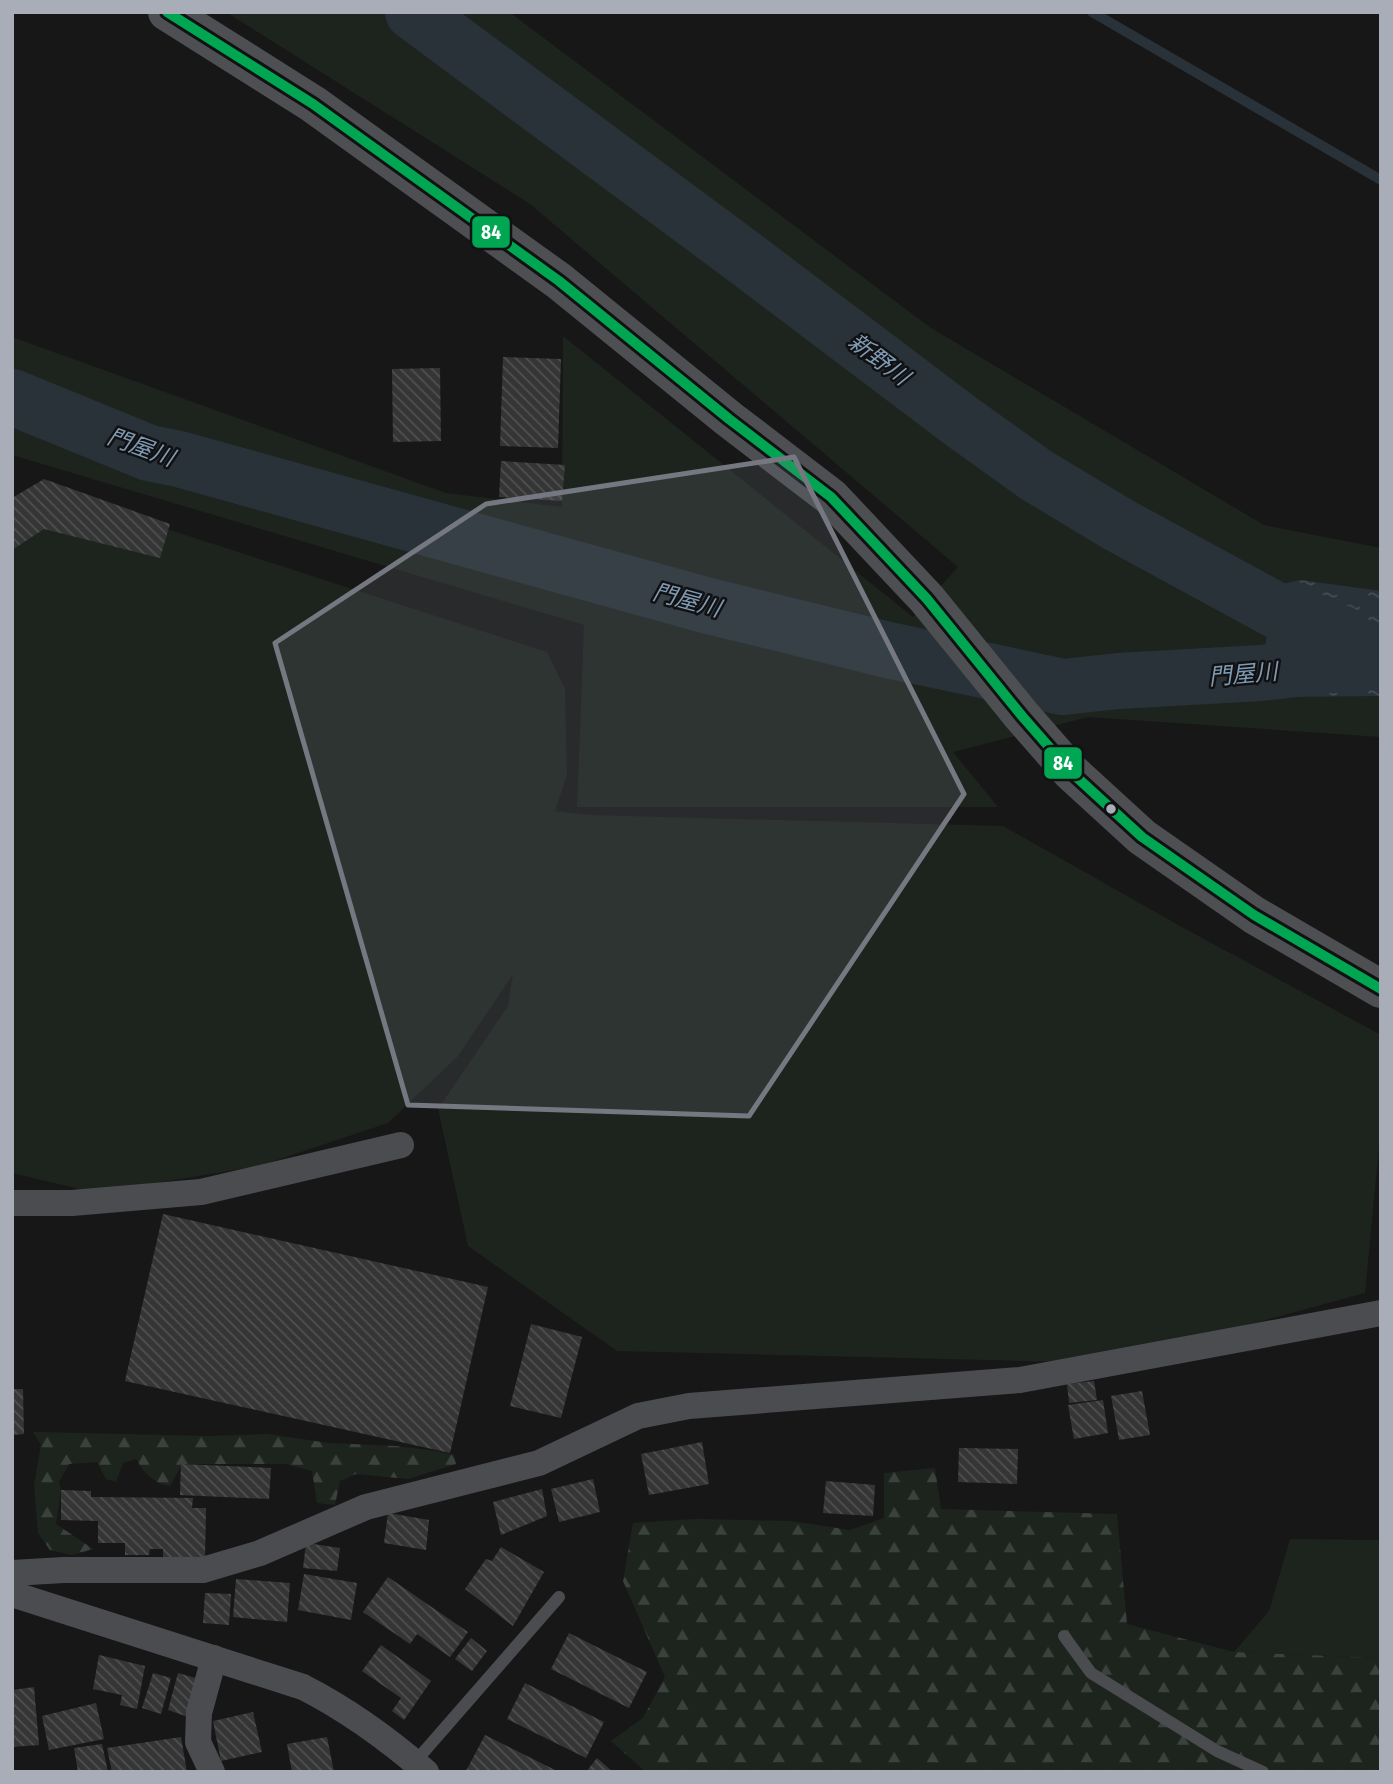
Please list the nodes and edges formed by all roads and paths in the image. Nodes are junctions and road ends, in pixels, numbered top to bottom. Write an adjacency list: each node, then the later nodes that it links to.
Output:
1 (167, 12): 2 (main road)
2 (1381, 989)
3 (401, 1145): 4 (street)
4 (12, 1203)
5 (1381, 1313): 6 (street)
6 (12, 1573)
7 (12, 1594): 10 (street)
8 (559, 1597): 11 (lane)
9 (1064, 1636): 13 (lane)
10 (214, 1658): 11 (street); 12 (street)
11 (420, 1767)
12 (212, 1772)
13 (1263, 1772)

